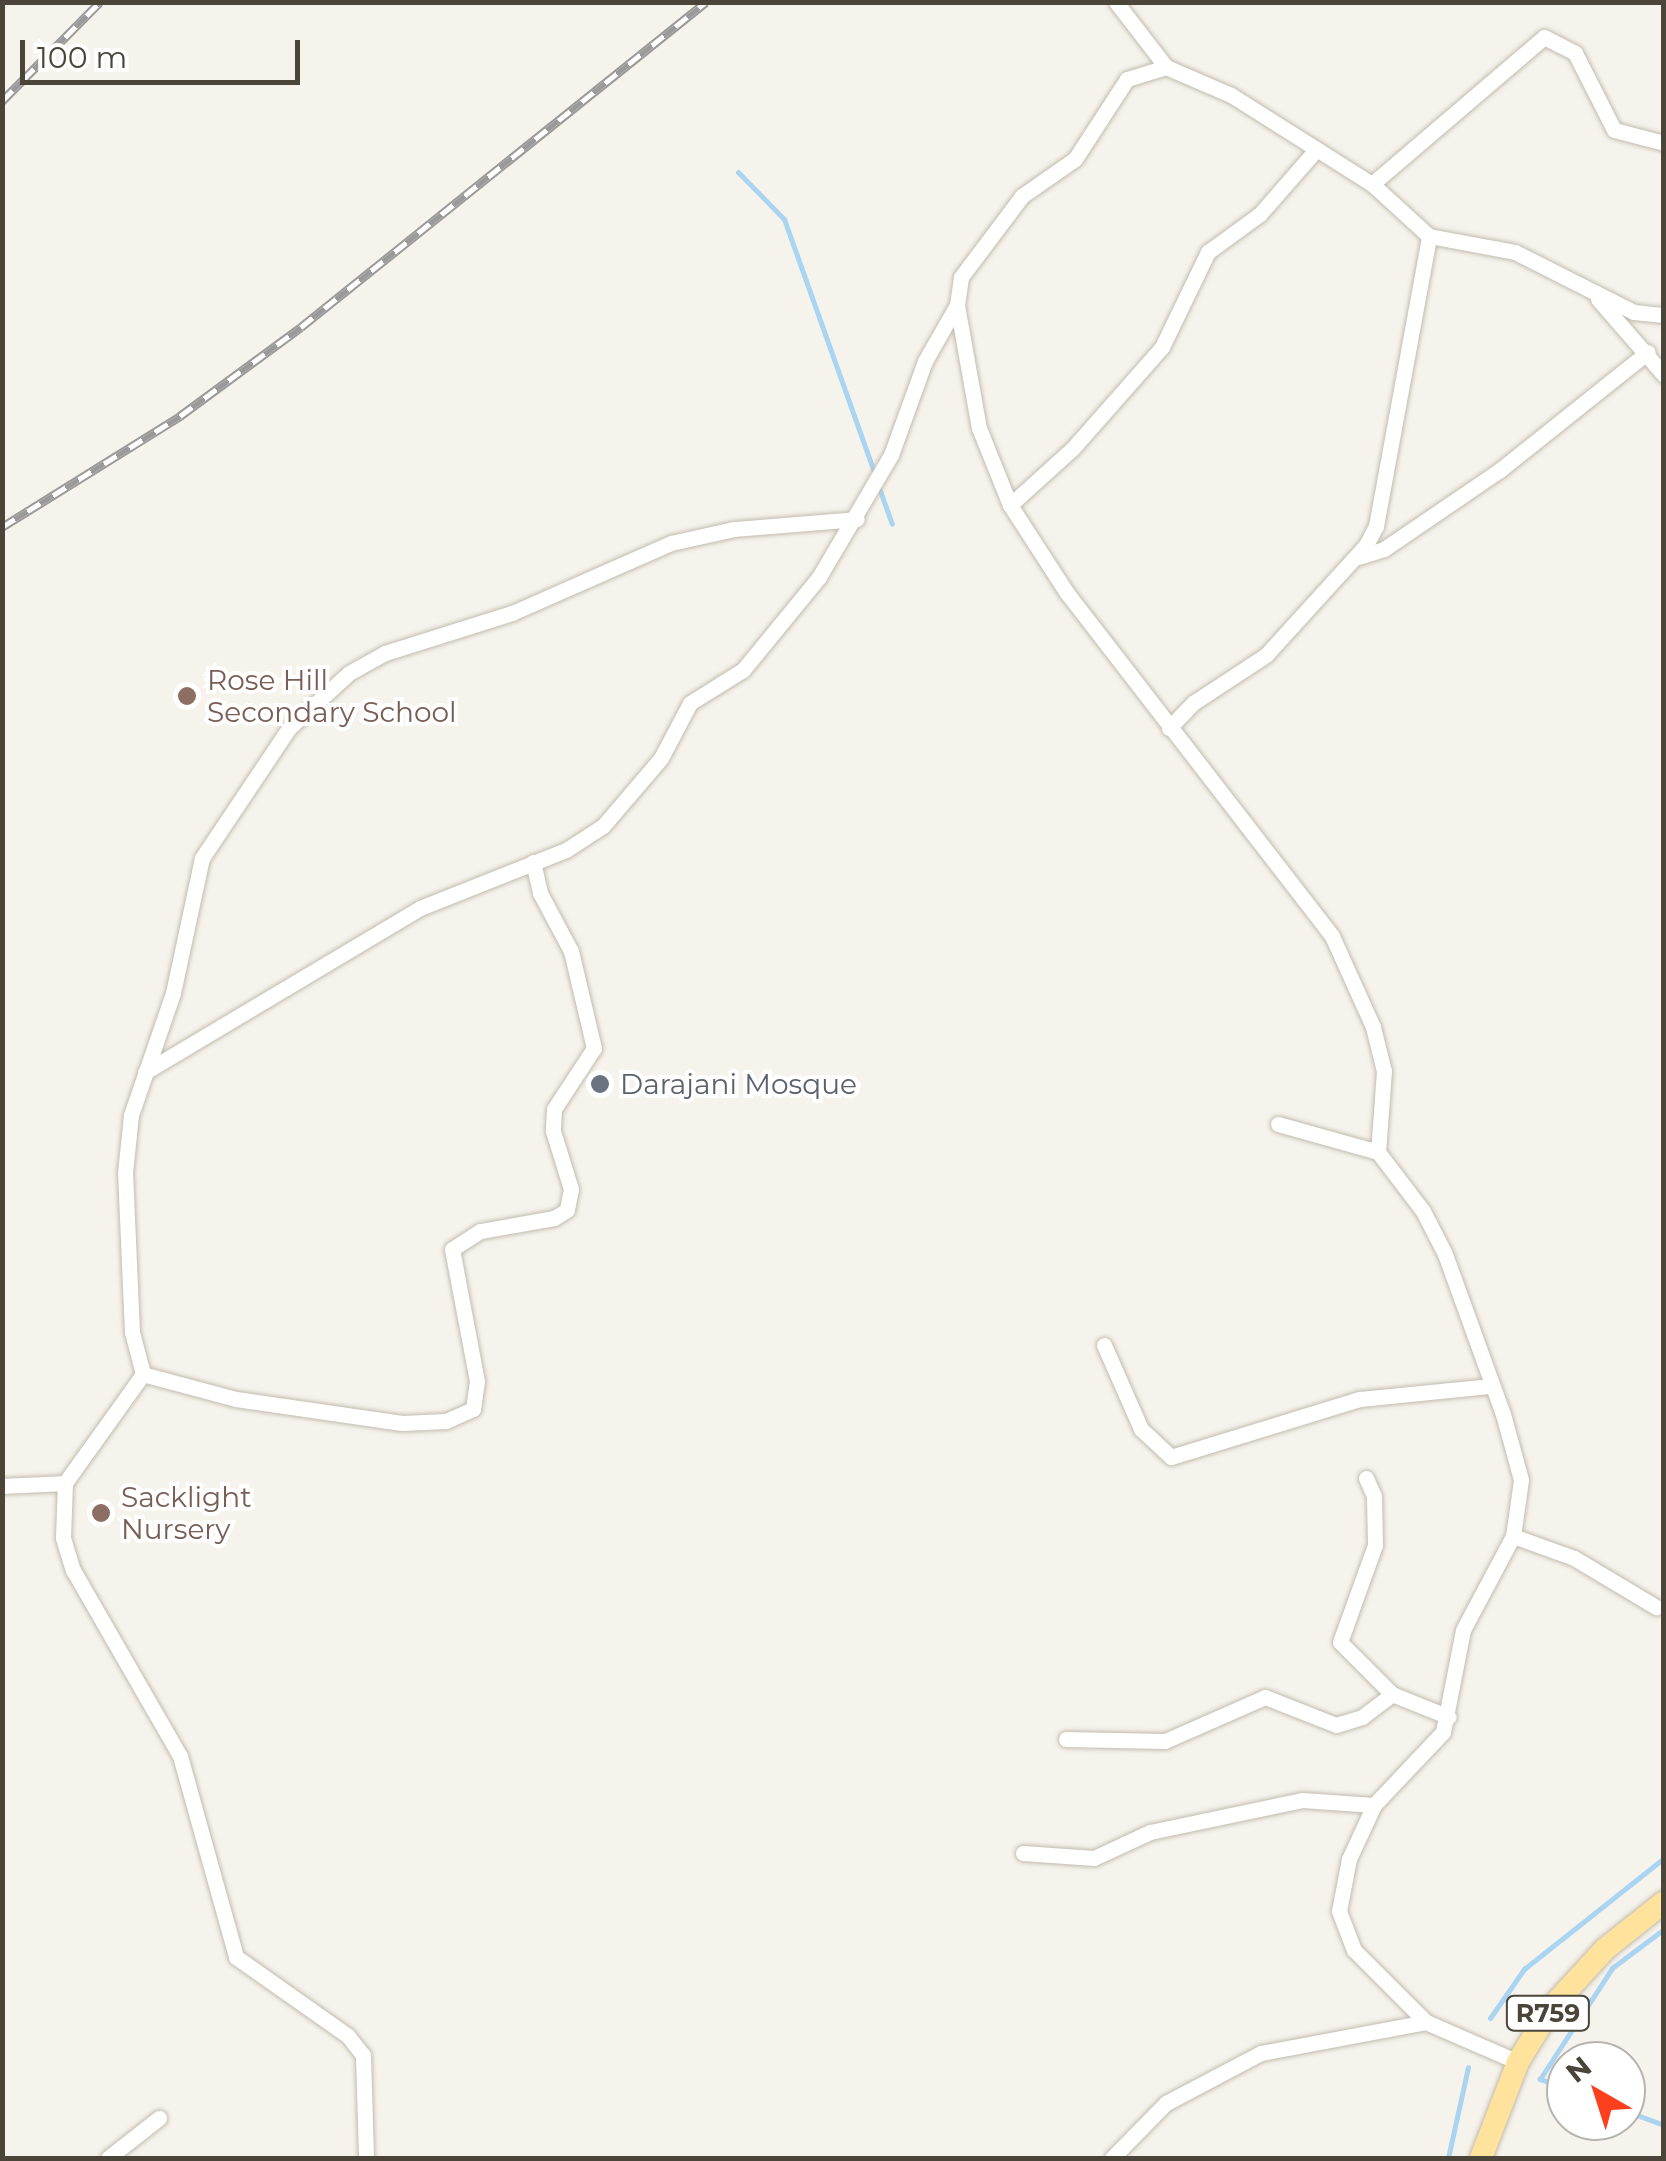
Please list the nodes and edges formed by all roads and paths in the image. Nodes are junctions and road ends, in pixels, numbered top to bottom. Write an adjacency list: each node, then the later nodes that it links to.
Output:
1 (1116, 2): 2 (street)
2 (1166, 67): 4 (street); 8 (street)
3 (1664, 143): 5 (street)
4 (1314, 151): 5 (street); 12 (street)
5 (1372, 184): 6 (street)
6 (1429, 236): 7 (street); 14 (street)
7 (1588, 289): 9 (street); 10 (street)
8 (957, 305): 12 (street); 13 (street)
9 (1664, 315)
10 (1648, 352): 11 (street); 14 (street)
11 (1664, 375)
12 (1010, 505): 15 (street)
13 (857, 518): 16 (street); 17 (street)
14 (1358, 557): 15 (street)
15 (1169, 728): 19 (street)
16 (533, 862): 17 (street); 21 (street)
17 (145, 1072): 21 (street)
18 (1278, 1124): 19 (street)
19 (1378, 1152): 22 (street)
20 (1104, 1345): 22 (street)
21 (143, 1374): 24 (street)
22 (1491, 1386): 26 (street)
23 (1366, 1478): 28 (street)
24 (66, 1484): 25 (street); 38 (street)
25 (2, 1486)
26 (1513, 1536): 27 (street); 29 (street)
27 (1656, 1608)
28 (1392, 1694): 29 (street); 30 (street)
29 (1449, 1717): 31 (street)
30 (1066, 1738)
31 (1374, 1806): 32 (street); 34 (street)
32 (1023, 1852)
33 (1664, 1902): 35 (main road, R759)
34 (1426, 2022): 35 (street); 39 (street)
35 (1518, 2062): 40 (main road, R759)
36 (159, 2118): 37 (street)
37 (108, 2158)
38 (366, 2158)
39 (1112, 2158)
40 (1480, 2158)

